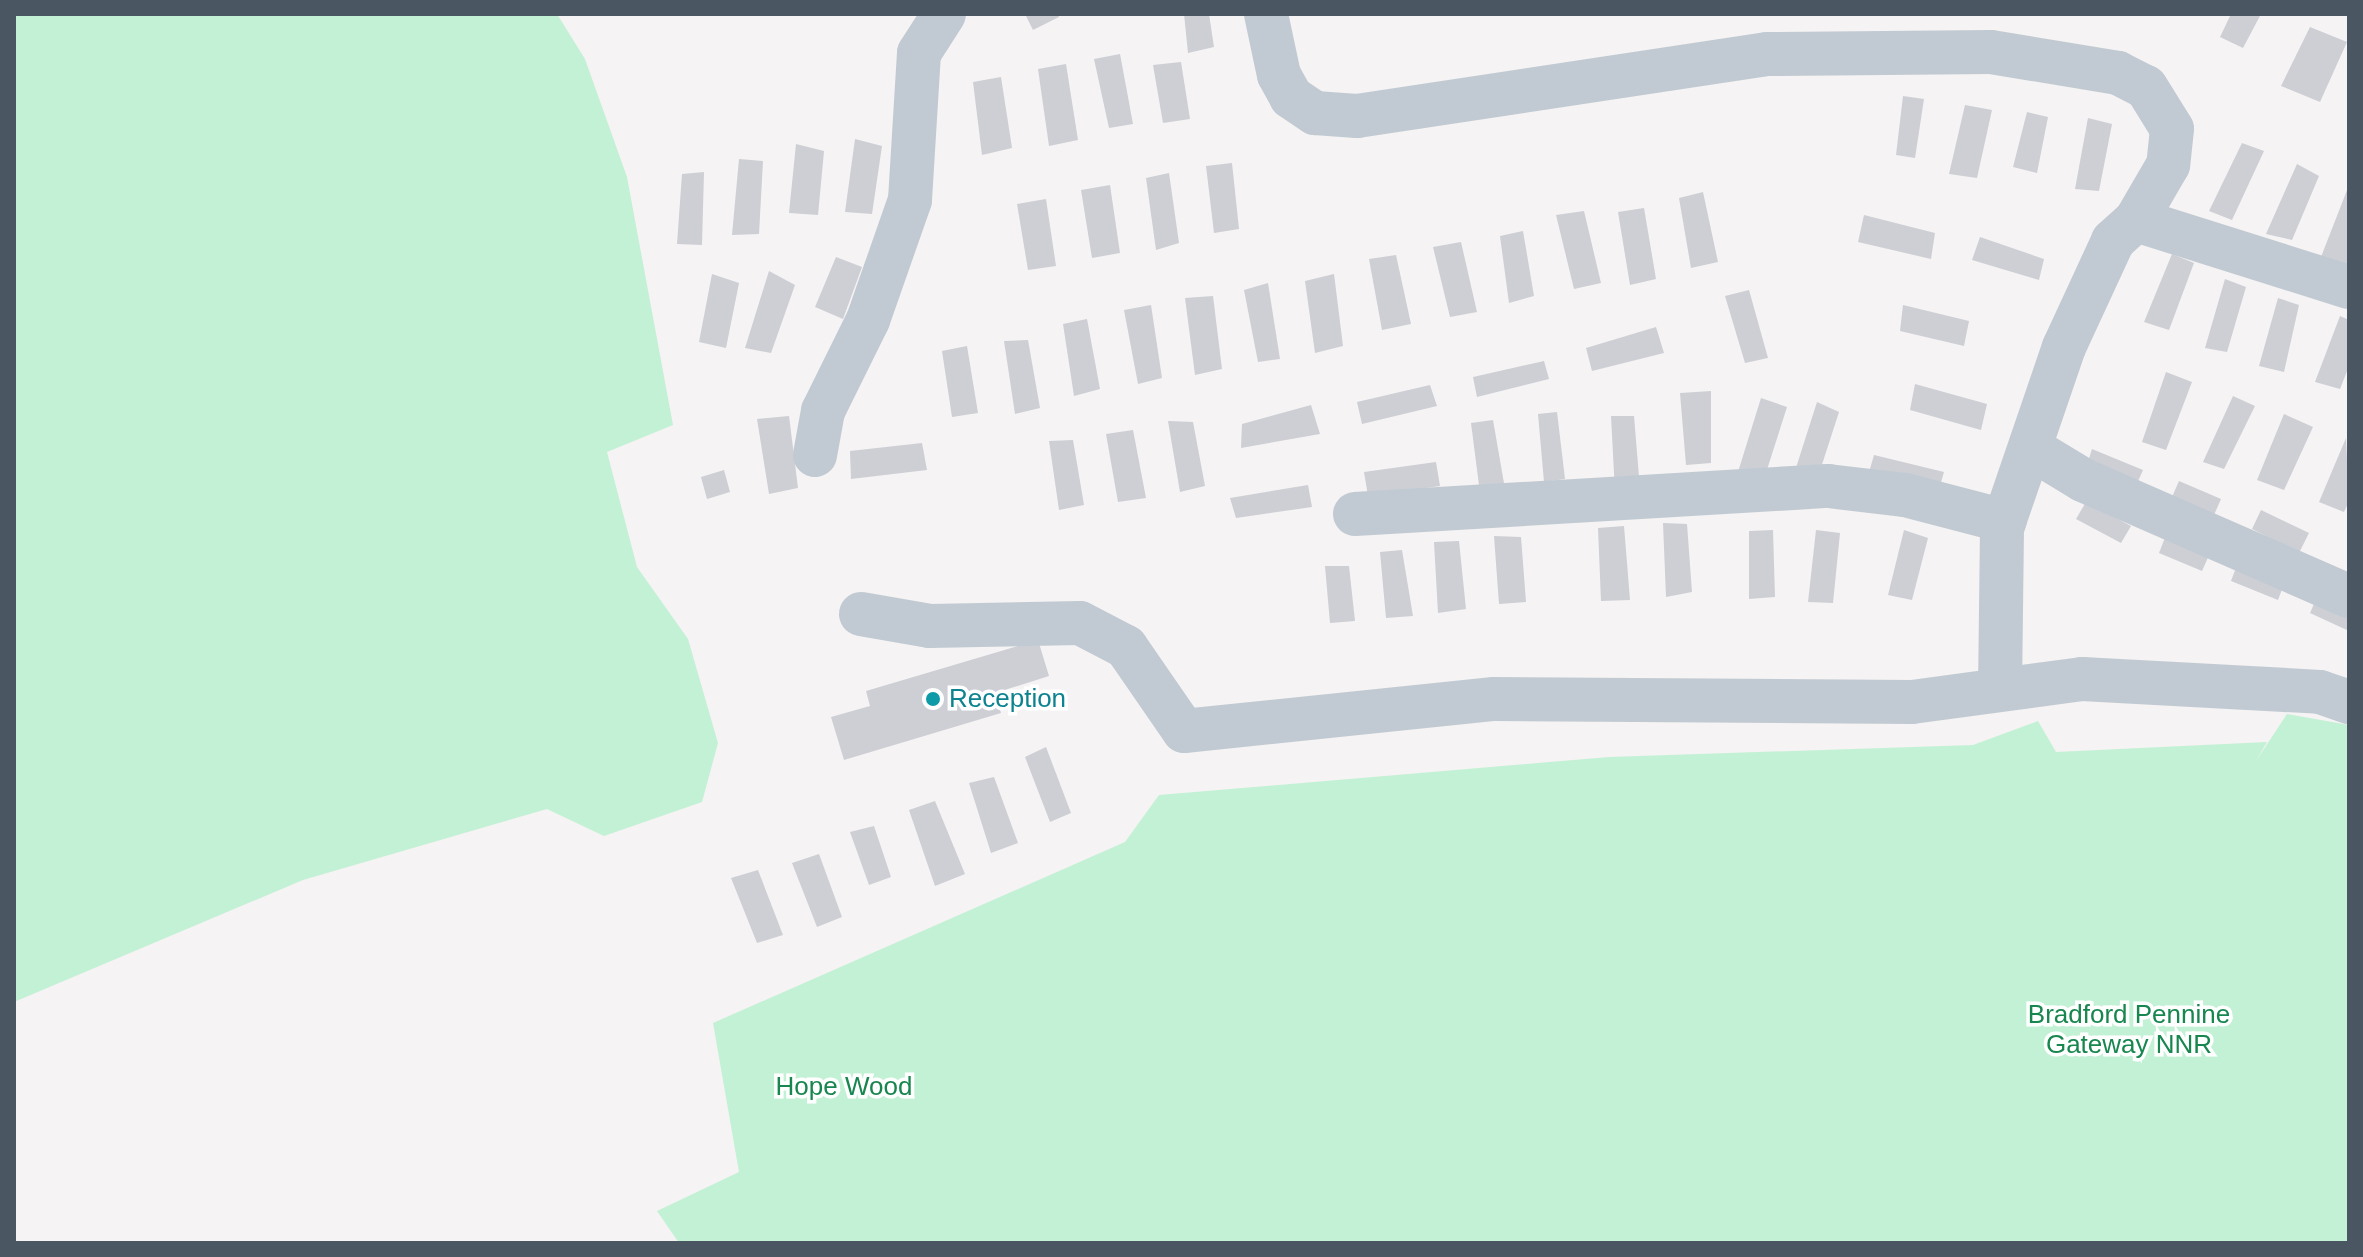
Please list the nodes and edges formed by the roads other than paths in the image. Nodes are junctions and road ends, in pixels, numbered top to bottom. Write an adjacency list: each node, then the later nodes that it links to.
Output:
1 (944, 14): 6 (street)
2 (1266, 14): 3 (street)
3 (2136, 220): 4 (street); 5 (street)
4 (2349, 287)
5 (2032, 449): 8 (street); 9 (street)
6 (815, 455)
7 (1355, 514): 8 (street)
8 (2005, 521): 11 (street)
9 (2349, 596)
10 (861, 614): 11 (street)
11 (2000, 688): 12 (street)
12 (2349, 702)

